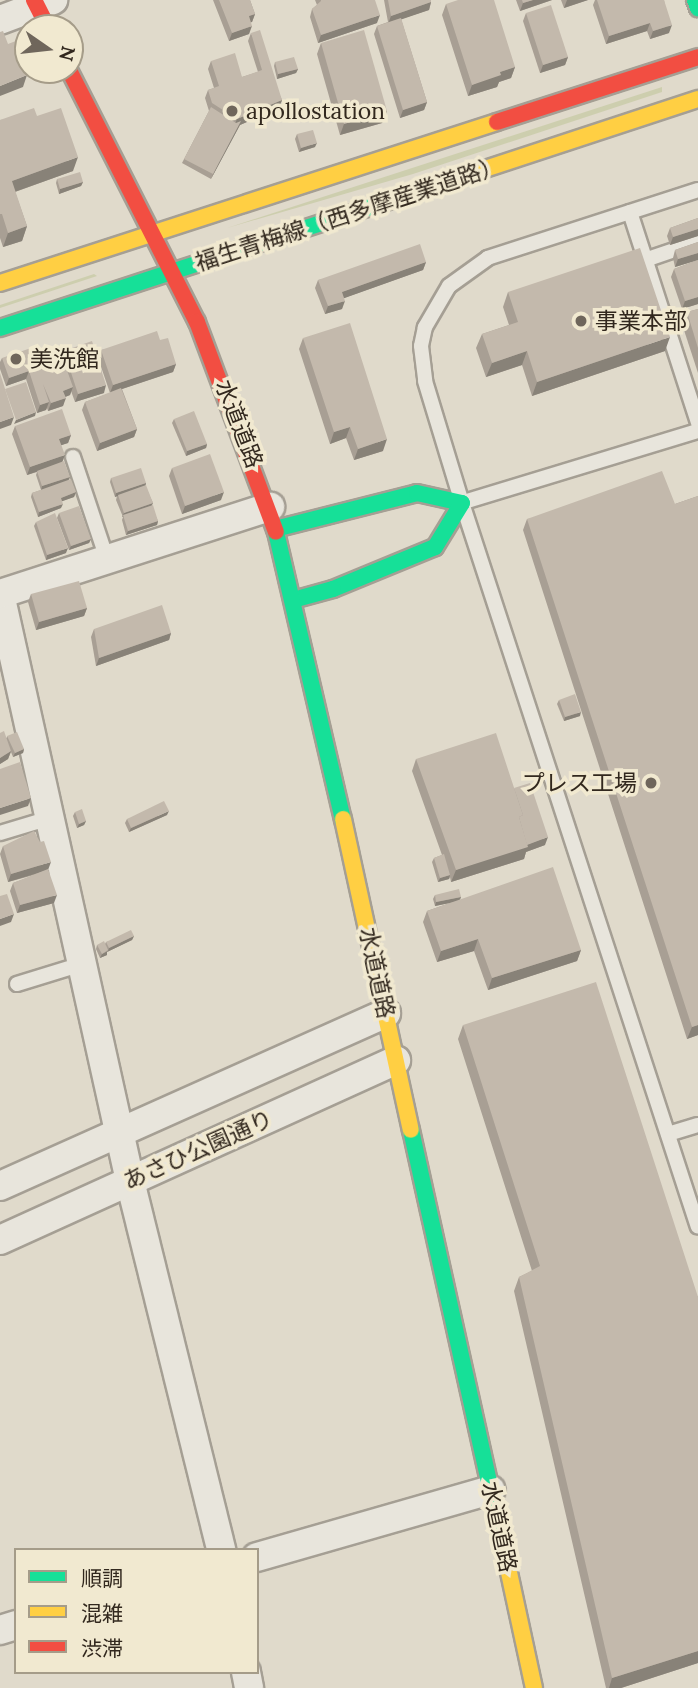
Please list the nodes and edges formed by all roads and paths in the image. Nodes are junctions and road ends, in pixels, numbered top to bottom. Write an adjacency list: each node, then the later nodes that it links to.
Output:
1 (695, 0): 2 (street)
2 (698, 8)
3 (43, 9): 4 (street)
4 (0, 20)
5 (698, 57): 10 (street, 福生青梅線（西多摩産業道路）)
6 (76, 84): 10 (street, 水道道路)
7 (698, 99): 13 (street, 福生青梅線（西多摩産業道路）)
8 (698, 190): 9 (lane)
9 (630, 212): 12 (lane); 19 (lane)
10 (152, 235): 13 (street, 水道道路); 14 (street, 福生青梅線（西多摩産業道路）)
11 (698, 242): 12 (lane)
12 (645, 260): 16 (lane)
13 (172, 272): 15 (street, 福生青梅線（西多摩産業道路）); 20 (street, 水道道路)
14 (0, 283)
15 (0, 328)
16 (698, 423)
17 (698, 431): 19 (lane)
18 (73, 457): 21 (lane)
19 (462, 503): 20 (street); 23 (street); 32 (lane)
20 (272, 518): 21 (street); 23 (street, 水道道路)
21 (107, 559): 22 (street)
22 (0, 594): 24 (street)
23 (293, 600): 28 (street, 水道道路)
24 (50, 818): 25 (lane); 26 (street)
25 (0, 833)
26 (82, 964): 27 (lane); 31 (street)
27 (17, 984)
28 (386, 1013): 29 (street, 水道道路); 31 (street)
29 (396, 1060): 33 (street, あさひ公園通り); 37 (street, 水道道路)
30 (698, 1125): 32 (lane)
31 (120, 1131): 33 (street); 34 (street)
32 (668, 1134): 35 (lane)
33 (130, 1181): 36 (street, あさひ公園通り); 38 (street)
34 (0, 1186)
35 (698, 1227)
36 (0, 1240)
37 (491, 1490): 39 (street); 40 (street, 水道道路)
38 (221, 1548)
39 (259, 1556)
40 (534, 1688)

